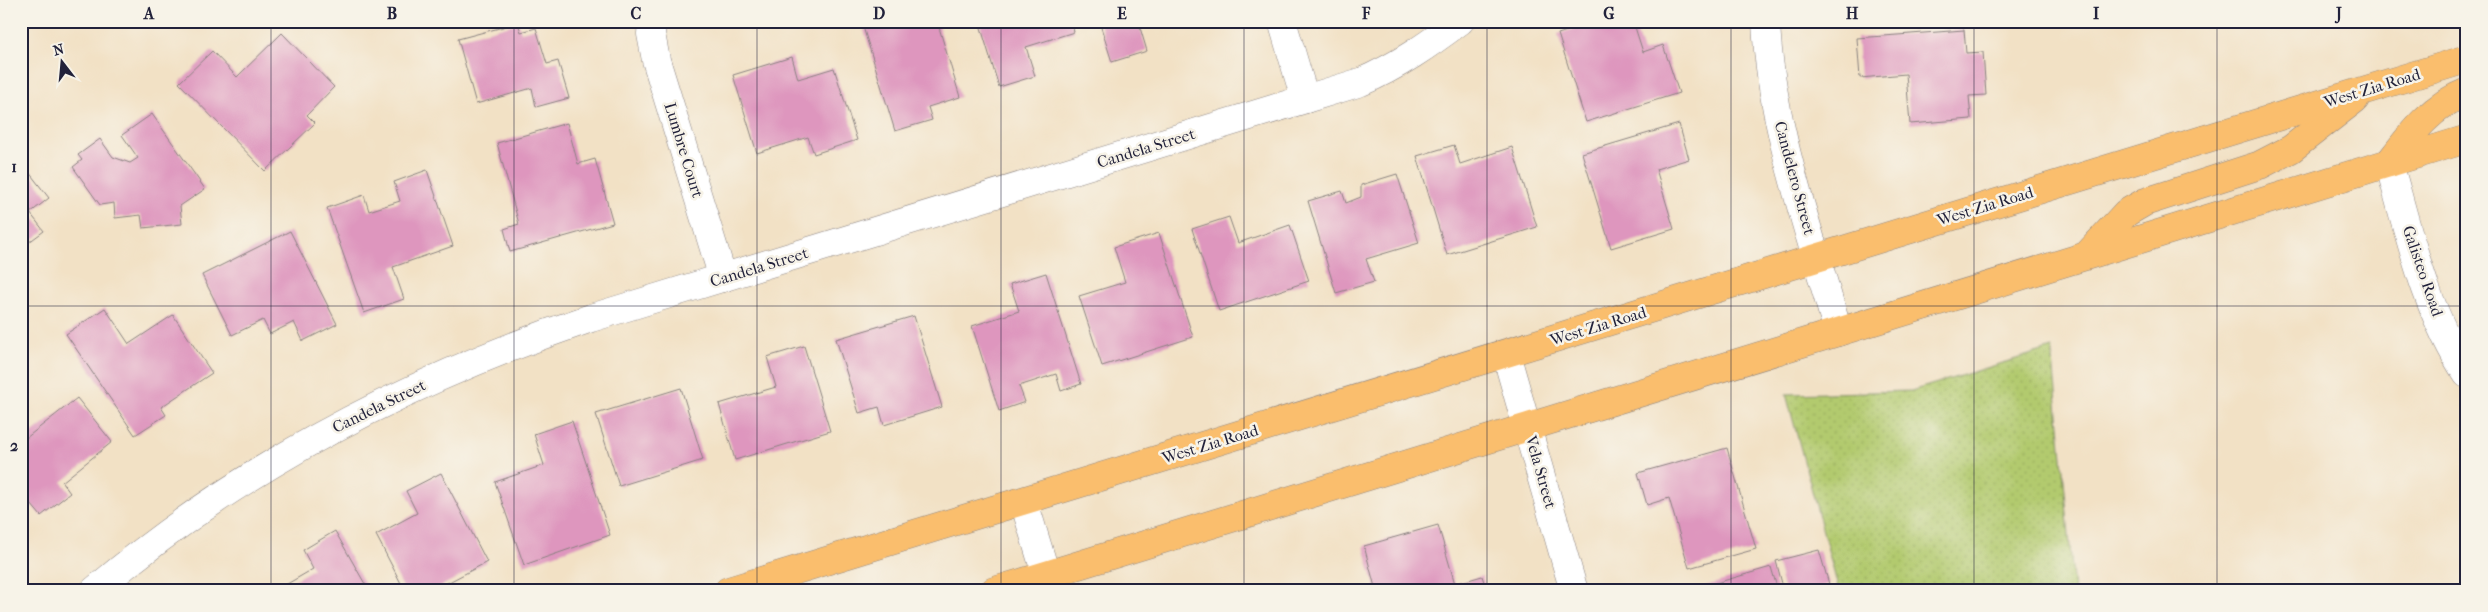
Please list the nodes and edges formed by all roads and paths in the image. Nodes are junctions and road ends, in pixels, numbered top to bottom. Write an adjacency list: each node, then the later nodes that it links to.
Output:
1 (652, 21): 13 (street, Lumbre Court)
2 (1282, 21): 8 (street)
3 (1460, 21): 8 (street, Candela Street)
4 (1766, 21): 12 (street, Candelero Street)
5 (2467, 58): 6 (main road, West Zia Road)
6 (2368, 89): 11 (main road); 12 (main road, West Zia Road)
7 (2467, 92): 10 (main road)
8 (1306, 99): 13 (street, Candela Street)
9 (2467, 139): 10 (main road)
10 (2389, 163): 11 (main road); 16 (street, Galisteo Road)
11 (2086, 256): 14 (main road)
12 (1817, 258): 14 (street, Candelero Street); 15 (main road, West Zia Road)
13 (723, 278): 20 (street, Candela Street)
14 (1838, 332): 17 (main road)
15 (1506, 354): 17 (street, Vela Street); 18 (main road, West Zia Road)
16 (2467, 374)
17 (1528, 427): 19 (main road); 23 (street, Vela Street)
18 (1024, 502): 19 (street); 21 (main road, West Zia Road)
19 (1049, 583): 22 (main road)
20 (94, 591)
21 (728, 591)
22 (994, 591)
23 (1574, 591)

